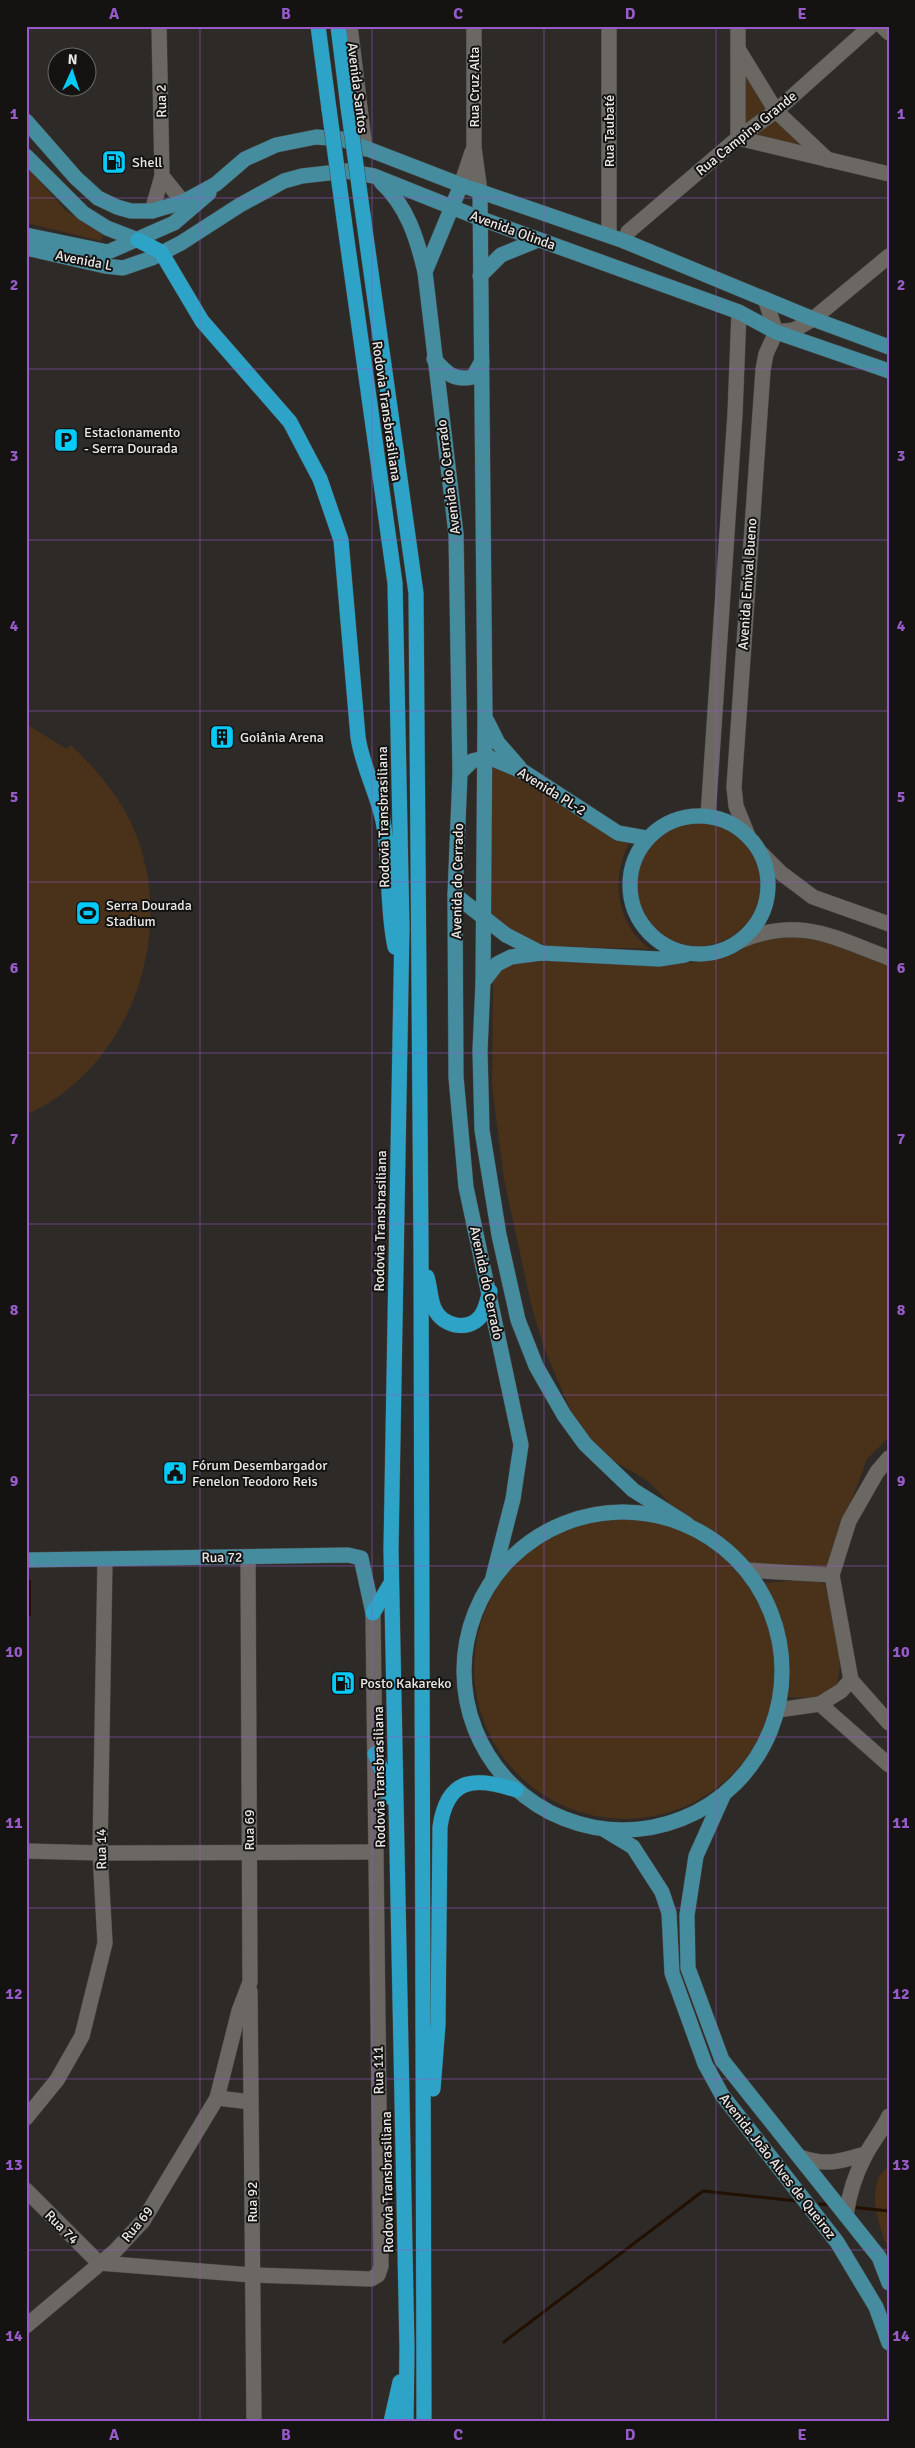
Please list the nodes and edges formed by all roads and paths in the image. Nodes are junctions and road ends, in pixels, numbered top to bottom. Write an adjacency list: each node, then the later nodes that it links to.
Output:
1 (160, 26): 20 (street, Rua 2)
2 (318, 26): 69 (highway, Rodovia Transbrasiliana, bridge)
3 (338, 26): 71 (highway, Rodovia Transbrasiliana, bridge)
4 (350, 26): 16 (street, Avenida Santos)
5 (474, 26): 15 (street, Rua Cruz Alta)
6 (609, 26): 32 (street, Rua Taubaté)
7 (738, 26): 11 (street)
8 (870, 26): 12 (street, Rua Campina Grande)
9 (882, 26): 10 (street)
10 (889, 33)
11 (738, 49): 12 (street); 14 (street)
12 (776, 111): 14 (street, Rua Campina Grande); 18 (street)
13 (26, 121): 27 (main road, Avenida Olinda)
14 (738, 138): 18 (street); 35 (street, Rua Campina Grande)
15 (474, 148): 23 (street, Rua Cruz Alta); 24 (street, Rua Cruz Alta)
16 (365, 149): 22 (main road, Avenida Olinda); 23 (main road, Avenida Olinda)
17 (26, 156): 29 (main road)
18 (830, 161): 19 (street)
19 (889, 174)
20 (162, 176): 25 (street); 27 (street, Rua 2)
21 (374, 176): 26 (main road, Avenida Olinda); 31 (main road, Avenida Olinda); 40 (main road)
22 (216, 184): 25 (main road, Avenida Olinda); 33 (main road)
23 (461, 185): 24 (main road, Avenida Olinda); 26 (main road, Avenida do Cerrado)
24 (480, 191): 28 (main road, Avenida do Cerrado); 32 (main road, Avenida Olinda)
25 (183, 202): 27 (main road, Avenida Olinda)
26 (450, 207): 28 (main road, Avenida Olinda); 40 (main road, Avenida do Cerrado)
27 (152, 211): 33 (main road)
28 (479, 218): 34 (main road, Avenida Olinda); 41 (main road, Avenida do Cerrado)
29 (107, 228): 33 (main road); 37 (main road)
30 (26, 234): 37 (main road, Avenida L)
31 (195, 234): 33 (main road, Avenida Olinda); 38 (main road, Avenida L)
32 (608, 236): 35 (main road, Avenida Olinda)
33 (138, 240): 37 (main road, Avenida L); 38 (highway)
34 (538, 240): 41 (main road); 43 (main road, Avenida Olinda)
35 (624, 241): 42 (main road, Avenida Olinda)
36 (26, 248): 38 (main road, Avenida L)
37 (108, 252)
38 (162, 252): 69 (highway)
39 (889, 256): 44 (street)
40 (426, 272): 47 (main road, Avenida do Cerrado)
41 (480, 276): 48 (main road, Avenida do Cerrado)
42 (766, 299): 44 (main road, Avenida Olinda); 45 (street)
43 (739, 312): 45 (main road, Avenida Olinda); 50 (street, Avenida Emival Bueno)
44 (813, 319): 45 (street); 46 (main road, Avenida Olinda)
45 (776, 332): 49 (main road, Avenida Olinda); 51 (street, Avenida Emival Bueno)
46 (889, 347)
47 (434, 359): 48 (main road); 56 (main road, Avenida do Cerrado)
48 (483, 361): 54 (main road, Avenida do Cerrado)
49 (889, 371)
50 (735, 414): 51 (street); 52 (street, Avenida Emival Bueno)
51 (757, 435): 53 (street, Avenida Emival Bueno)
52 (718, 676): 53 (street); 58 (street, Avenida Emival Bueno)
53 (739, 715): 59 (street, Avenida Emival Bueno)
54 (485, 716): 55 (main road, Avenida do Cerrado); 57 (main road)
55 (484, 757): 56 (main road); 57 (main road, Avenida PL-2); 63 (main road, Avenida do Cerrado)
56 (460, 772): 62 (main road, Avenida do Cerrado)
57 (524, 772): 60 (main road, Avenida PL-2)
58 (708, 816): 59 (main road); 60 (main road)
59 (748, 836): 61 (main road)
60 (646, 838): 67 (main road)
61 (762, 854): 64 (street); 65 (main road)
62 (455, 895): 63 (main road); 72 (main road, Avenida do Cerrado)
63 (484, 918): 66 (main road); 70 (main road, Avenida do Cerrado)
64 (889, 924)
65 (740, 942): 67 (main road); 68 (street)
66 (541, 953): 67 (main road); 70 (main road)
67 (691, 954)
68 (889, 958)
69 (401, 972): 81 (highway, Rodovia Transbrasiliana)
70 (483, 982): 74 (main road, Avenida do Cerrado)
71 (421, 1246): 72 (highway); 102 (highway, Rodovia Transbrasiliana)
72 (490, 1291): 80 (main road, Avenida do Cerrado)
73 (889, 1458): 79 (street)
74 (687, 1524): 78 (main road, Avenida do Cerrado); 80 (main road)
75 (248, 1557): 76 (main road, Rua 72); 82 (main road, Rua 72); 96 (street, Rua 69)
76 (105, 1559): 77 (main road, Rua 72); 95 (street, Rua 14)
77 (26, 1560)
78 (746, 1570): 79 (street); 85 (main road, Avenida do Cerrado)
79 (832, 1575): 83 (street)
80 (492, 1577): 89 (main road)
81 (391, 1583): 82 (highway); 92 (highway, Rodovia Transbrasiliana)
82 (373, 1613): 87 (street, Rua 111)
83 (851, 1680): 84 (street); 86 (street)
84 (820, 1704): 85 (street); 88 (street)
85 (778, 1710): 90 (main road, Avenida do Cerrado)
86 (889, 1723)
87 (375, 1754): 92 (highway); 94 (street, Rua 111)
88 (889, 1765)
89 (516, 1790): 91 (main road); 102 (highway)
90 (723, 1796): 91 (main road); 104 (main road, Avenida João Alves de Queiroz)
91 (606, 1830): 111 (main road, Avenida João Alves de Queiroz)
92 (397, 1846): 112 (highway, Rodovia Transbrasiliana)
93 (26, 1851): 95 (street)
94 (375, 1852): 96 (street); 108 (street, Rua 111)
95 (100, 1853): 96 (street); 101 (street, Rua 14)
96 (249, 1853): 97 (street, Rua 69)
97 (250, 1982): 98 (street, Rua 69); 99 (street, Rua 92)
98 (218, 2098): 99 (street); 107 (street, Rua 69)
99 (251, 2102): 108 (street, Rua 92)
100 (889, 2116): 103 (street)
101 (26, 2118)
102 (424, 2137): 116 (highway, Rodovia Transbrasiliana)
103 (865, 2154): 104 (street); 106 (street)
104 (800, 2157): 106 (main road, Avenida João Alves de Queiroz)
105 (26, 2190): 107 (street, Rua 74)
106 (846, 2215): 109 (main road, Avenida João Alves de Queiroz)
107 (99, 2263): 108 (street, Rua 111); 110 (street, Rua 69)
108 (252, 2276): 113 (street, Rua 92)
109 (889, 2283)
110 (26, 2326)
111 (889, 2343)
112 (407, 2349): 114 (highway); 115 (highway, Rodovia Transbrasiliana)
113 (254, 2422)
114 (391, 2422)
115 (406, 2422)
116 (424, 2422)

